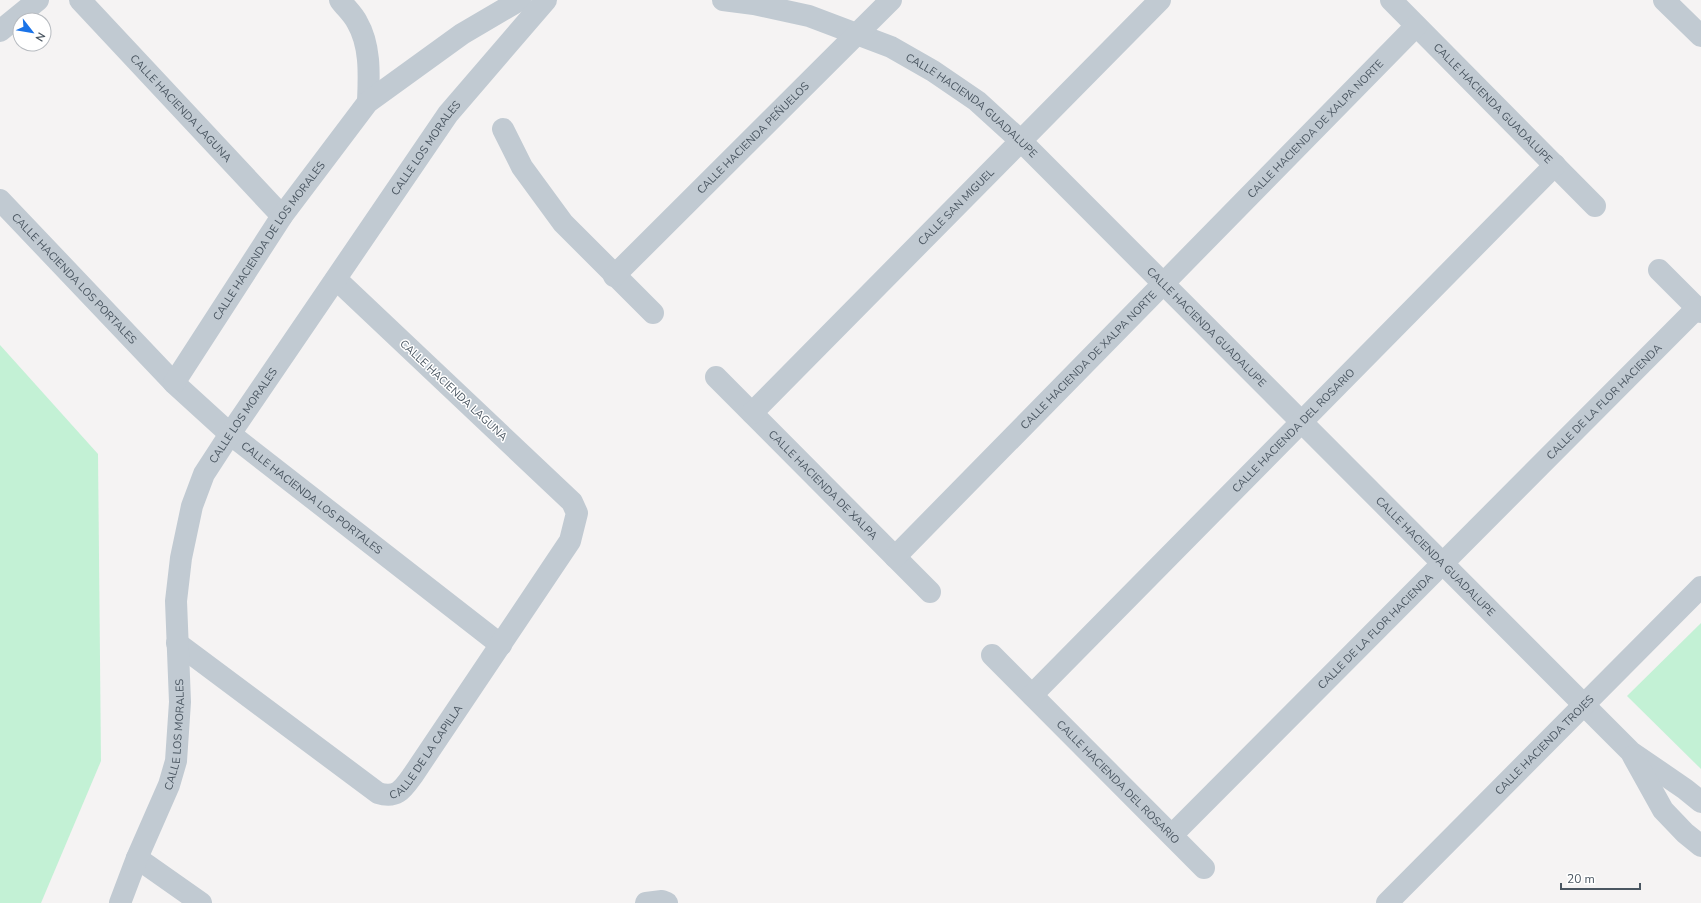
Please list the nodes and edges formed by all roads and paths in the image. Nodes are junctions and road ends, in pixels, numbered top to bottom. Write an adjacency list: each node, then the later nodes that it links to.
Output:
1 (38, 0): 12 (street)
2 (80, 0): 21 (street, CALLE HACIENDA LAGUNA)
3 (340, 0): 15 (street)
4 (520, 0): 15 (street, CALLE HACIENDA DE LOS MORALES)
5 (546, 0): 24 (street, CALLE LOS MORALES)
6 (723, 0): 13 (street, CALLE HACIENDA GUADALUPE)
7 (891, 0): 13 (street, CALLE HACIENDA PEÑUELOS)
8 (1160, 0): 17 (street, CALLE SAN MIGUEL)
9 (1391, 0): 11 (street, CALLE HACIENDA GUADALUPE)
10 (1664, 0): 14 (street)
11 (1416, 26): 18 (street, CALLE HACIENDA GUADALUPE); 25 (street, CALLE HACIENDA DE XALPA NORTE)
12 (0, 31)
13 (857, 34): 17 (street, CALLE HACIENDA GUADALUPE); 23 (street, CALLE HACIENDA PEÑUELOS)
14 (1701, 36)
15 (368, 102): 21 (street, CALLE HACIENDA DE LOS MORALES)
16 (503, 128): 23 (street)
17 (1021, 141): 25 (street, CALLE HACIENDA GUADALUPE); 30 (street, CALLE SAN MIGUEL)
18 (1555, 165): 20 (street, CALLE HACIENDA GUADALUPE); 31 (street, CALLE HACIENDA DEL ROSARIO)
19 (0, 200): 29 (street, CALLE HACIENDA LOS PORTALES)
20 (1596, 206)
21 (282, 216): 29 (street, CALLE HACIENDA DE LOS MORALES)
22 (1658, 270): 26 (street)
23 (614, 276): 27 (street)
24 (336, 279): 32 (street, CALLE LOS MORALES); 33 (street, CALLE HACIENDA LAGUNA)
25 (1163, 283): 31 (street, CALLE HACIENDA GUADALUPE); 34 (street, CALLE HACIENDA DE XALPA NORTE)
26 (1699, 310): 35 (street, CALLE DE LA FLOR HACIENDA)
27 (653, 313)
28 (716, 377): 30 (street, CALLE HACIENDA DE XALPA)
29 (174, 383): 32 (street, CALLE HACIENDA LOS PORTALES)
30 (752, 413): 34 (street, CALLE HACIENDA DE XALPA)
31 (1302, 422): 35 (street, CALLE HACIENDA GUADALUPE); 41 (street, CALLE HACIENDA DEL ROSARIO)
32 (230, 434): 38 (street, CALLE LOS MORALES); 39 (street, CALLE HACIENDA LOS PORTALES)
33 (572, 502): 39 (street, CALLE DE LA CAPILLA)
34 (895, 557): 37 (street, CALLE HACIENDA DE XALPA)
35 (1442, 563): 42 (street, CALLE HACIENDA GUADALUPE); 45 (street, CALLE DE LA FLOR HACIENDA)
36 (1701, 587): 42 (street, CALLE HACIENDA TROJES)
37 (930, 592)
38 (178, 643): 39 (street, CALLE DE LA CAPILLA); 47 (street, CALLE LOS MORALES)
39 (501, 645)
40 (992, 655): 41 (street, CALLE HACIENDA DEL ROSARIO)
41 (1032, 696): 45 (street, CALLE HACIENDA DEL ROSARIO)
42 (1583, 704): 43 (street, CALLE HACIENDA GUADALUPE); 53 (street, CALLE HACIENDA TROJES)
43 (1630, 752): 44 (street, CALLE HACIENDA GUADALUPE); 46 (street, CALLE HACIENDA GUADALUPE)
44 (1701, 802)
45 (1172, 835): 48 (street, CALLE HACIENDA DEL ROSARIO)
46 (1701, 846)
47 (137, 858): 49 (street, CALLE LOS MORALES); 50 (street)
48 (1204, 868)
49 (120, 903)
50 (201, 903)
51 (646, 903): 52 (street)
52 (667, 903)
53 (1387, 903)

